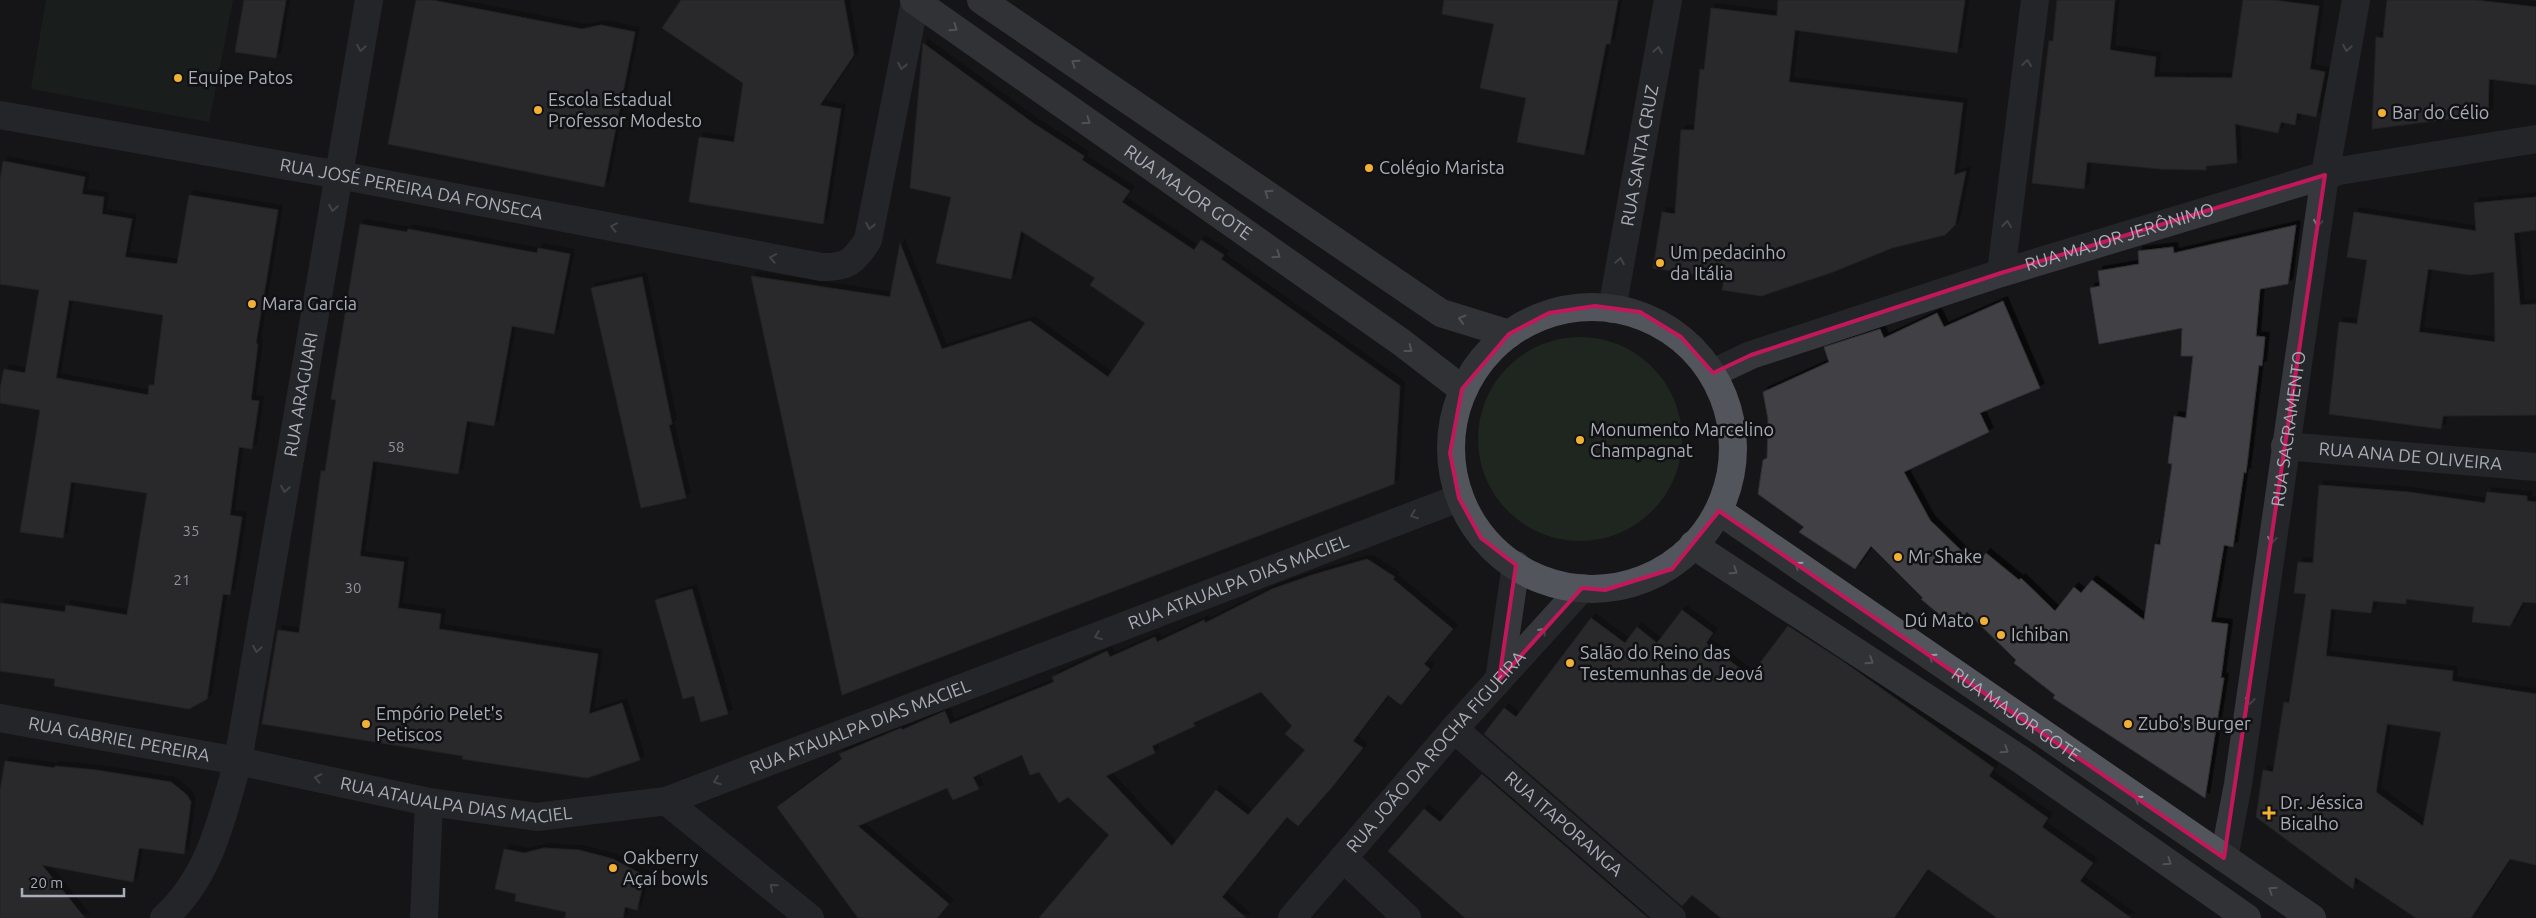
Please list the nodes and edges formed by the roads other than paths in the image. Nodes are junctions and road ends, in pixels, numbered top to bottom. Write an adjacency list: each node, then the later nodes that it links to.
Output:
1 (369, 0): 9 (street, RUA ARAGUARI, one-way to 9)
2 (981, 0): 13 (main road, one-way to 2)
3 (1668, 0): 12 (street, RUA SANTA CRUZ, one-way to 3)
4 (2035, 0): 11 (street, one-way to 4)
5 (2356, 0): 10 (street, RUA SACRAMENTO, one-way to 10)
6 (914, 1): 9 (street, RUA JOSÉ PEREIRA DA FONSECA, one-way to 9); 15 (main road, RUA MAJOR GOTE, one-way to 15)
7 (0, 115): 9 (street, RUA JOSÉ PEREIRA DA FONSECA)
8 (2536, 139): 10 (street, RUA MAJOR JERÔNIMO)
9 (339, 175): 26 (street, RUA ARAGUARI, one-way to 26)
10 (2326, 175): 11 (street, RUA MAJOR JERÔNIMO); 16 (street, RUA SACRAMENTO, one-way to 16)
11 (2001, 273): 14 (street, RUA MAJOR JERÔNIMO)
12 (1612, 309): 13 (main road); 14 (main road)
13 (1509, 334): 15 (main road)
14 (1713, 373): 19 (main road)
15 (1462, 389): 18 (main road)
16 (2285, 446): 17 (street, RUA ANA DE OLIVEIRA); 30 (street, RUA SACRAMENTO, one-way to 30)
17 (2536, 466)
18 (1459, 498): 21 (main road); 27 (street, RUA ATAUALPA DIAS MACIEL, one-way to 27)
19 (1719, 511): 20 (main road); 30 (main road, RUA MAJOR GOTE, one-way to 19)
20 (1693, 545): 22 (main road); 37 (main road, RUA MAJOR GOTE, one-way to 37)
21 (1516, 566): 22 (main road); 23 (street)
22 (1582, 588): 23 (street, RUA JOÃO DA ROCHA FIGUEIRA, one-way to 22)
23 (1499, 680): 25 (street, RUA JOÃO DA ROCHA FIGUEIRA)
24 (0, 718): 26 (street, RUA GABRIEL PEREIRA)
25 (1454, 729): 29 (street, RUA JOÃO DA ROCHA FIGUEIRA); 36 (street, RUA ITAPORANGA)
26 (238, 761): 28 (street, RUA ATAUALPA DIAS MACIEL, one-way to 26); 31 (street, RUA ARAGUARI)
27 (666, 801): 28 (street, RUA ATAUALPA DIAS MACIEL); 33 (street, one-way to 27)
28 (429, 802): 32 (street)
29 (1343, 858): 34 (street, RUA JOÃO DA ROCHA FIGUEIRA); 35 (street)
30 (2224, 858): 38 (main road, RUA MAJOR GOTE, one-way to 30)
31 (164, 918)
32 (424, 918)
33 (810, 918)
34 (1292, 918)
35 (1407, 918)
36 (1672, 918)
37 (2247, 918)
38 (2312, 918)

